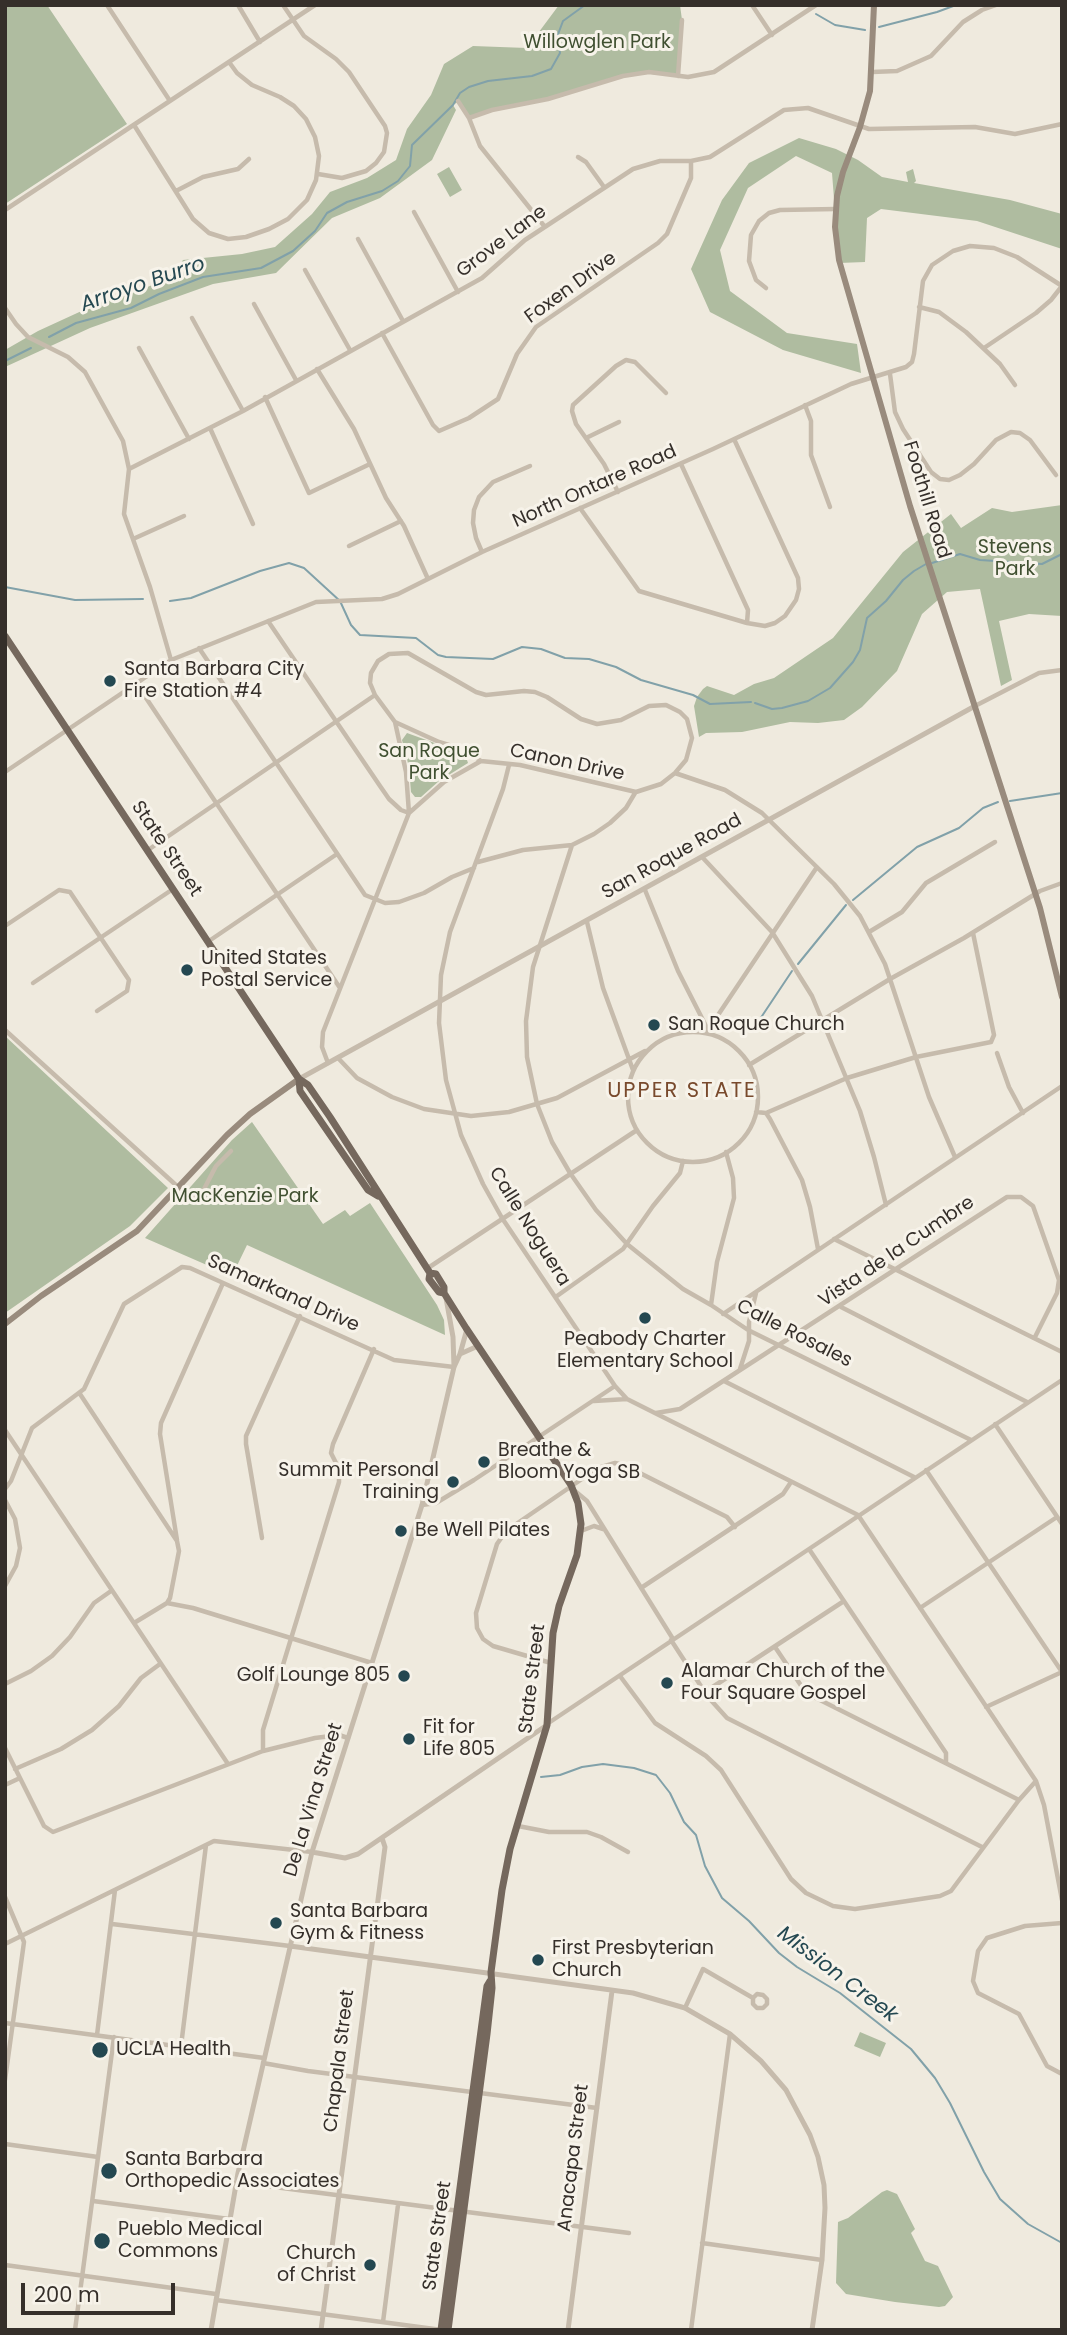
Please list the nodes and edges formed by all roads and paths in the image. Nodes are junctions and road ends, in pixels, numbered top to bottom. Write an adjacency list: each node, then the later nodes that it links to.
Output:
1 (107, 5): 16 (street)
2 (239, 5): 12 (street)
3 (283, 5): 9 (street)
4 (315, 5): 9 (street)
5 (752, 5): 11 (street)
6 (816, 5): 11 (street)
7 (874, 5): 14 (main road, Foothill Road)
8 (996, 5): 14 (street)
9 (293, 20): 12 (street); 25 (street)
10 (682, 20): 15 (street)
11 (772, 36): 15 (street)
12 (260, 41): 13 (street)
13 (229, 62): 16 (street); 25 (street)
14 (872, 72): 21 (main road, Foothill Road)
15 (678, 76): 18 (street)
16 (170, 101): 20 (street)
17 (458, 102): 18 (street)
18 (469, 118): 31 (street)
19 (1062, 124): 21 (street, Grove Lane)
20 (134, 125): 27 (street); 29 (street)
21 (860, 127): 24 (street, Grove Lane); 28 (main road, Foothill Road)
22 (578, 157): 26 (street)
23 (249, 159): 27 (street)
24 (691, 161): 26 (street, Grove Lane); 42 (street, Foxen Drive)
25 (318, 174): 27 (street)
26 (604, 187): 31 (street, Grove Lane)
27 (176, 191)
28 (836, 209): 35 (street); 48 (main road, Foothill Road)
29 (5, 210)
30 (414, 212): 36 (street)
31 (545, 227): 36 (street, Grove Lane)
32 (358, 239): 41 (street)
33 (305, 270): 45 (street)
34 (1062, 286): 38 (street, North Ontare Road); 44 (street)
35 (766, 288)
36 (458, 292): 41 (street, Grove Lane)
37 (254, 304): 49 (street)
38 (919, 307): 44 (street); 47 (street, North Ontare Road)
39 (5, 308): 63 (street)
40 (192, 318): 54 (street)
41 (403, 321): 42 (street, Grove Lane)
42 (382, 333): 45 (street, Grove Lane)
43 (139, 348): 58 (street)
44 (984, 348): 50 (street)
45 (350, 350): 46 (street, Grove Lane)
46 (317, 369): 49 (street, Grove Lane); 60 (street)
47 (890, 373): 48 (street, North Ontare Road); 64 (street)
48 (873, 378): 53 (street, North Ontare Road); 83 (main road, Foothill Road)
49 (296, 380): 52 (street, Grove Lane)
50 (1015, 385)
51 (666, 393): 57 (street)
52 (265, 397): 54 (street, Grove Lane); 60 (street)
53 (805, 405): 59 (street, North Ontare Road); 66 (street)
54 (243, 411): 56 (street, Grove Lane)
55 (620, 422): 57 (street)
56 (210, 428): 58 (street, Grove Lane); 70 (street)
57 (586, 438): 65 (street)
58 (190, 439): 63 (street, Grove Lane)
59 (734, 439): 61 (street, North Ontare Road); 76 (street)
60 (370, 464): 69 (street)
61 (681, 464): 65 (street, North Ontare Road); 76 (street)
62 (530, 466): 73 (street)
63 (129, 469): 71 (street)
64 (1056, 475)
65 (618, 492): 67 (street, North Ontare Road)
66 (830, 507)
67 (580, 508): 73 (street, North Ontare Road); 76 (street)
68 (184, 516): 71 (street)
69 (401, 521): 72 (street); 74 (street)
70 (253, 524)
71 (132, 539): 79 (street)
72 (349, 546)
73 (482, 552): 74 (street, North Ontare Road)
74 (428, 579): 75 (street, North Ontare Road)
75 (268, 621): 78 (street, North Ontare Road); 84 (street)
76 (747, 623)
77 (5, 636): 86 (main road, State Street)
78 (199, 648): 79 (street, North Ontare Road); 88 (street)
79 (171, 660): 81 (street, North Ontare Road)
80 (1062, 670): 83 (street, San Roque Road)
81 (136, 683): 86 (street, North Ontare Road); 93 (street)
82 (375, 695): 84 (street); 85 (street, Canon Drive); 91 (street)
83 (975, 706): 95 (street, San Roque Road); 106 (main road, Foothill Road)
84 (336, 722): 88 (street); 94 (street)
85 (394, 722): 87 (street, Canon Drive); 94 (street, Canon Drive)
86 (68, 730): 90 (street, North Ontare Road); 98 (main road, State Street)
87 (481, 761): 89 (street, Canon Drive); 94 (street, Canon Drive)
88 (275, 762): 93 (street); 99 (street)
89 (509, 765): 92 (street, Canon Drive); 101 (street, Calle Noguera)
90 (5, 772)
91 (676, 773): 92 (street, Canon Drive); 95 (street)
92 (636, 792): 97 (street)
93 (215, 803): 98 (street); 107 (street)
94 (409, 813): 108 (street, Canon Drive)
95 (770, 821): 100 (street, San Roque Road); 102 (street)
96 (995, 842): 112 (street)
97 (572, 845): 101 (street); 116 (street, Calle Rosales)
98 (148, 849): 104 (main road, State Street)
99 (337, 854): 107 (street); 108 (street)
100 (703, 858): 105 (street, San Roque Road); 111 (street)
101 (476, 865): 108 (street); 121 (street, Calle Noguera)
102 (817, 867): 111 (street); 112 (street)
103 (1062, 883): 106 (street)
104 (173, 888): 114 (street); 115 (main road, State Street)
105 (645, 890): 109 (street, San Roque Road); 125 (street)
106 (1035, 894): 113 (street); 120 (main road, Foothill Road)
107 (277, 895): 115 (street); 119 (street)
108 (376, 900): 119 (street, Canon Drive)
109 (587, 922): 116 (street, San Roque Road); 130 (street)
110 (5, 926): 114 (street)
111 (772, 932): 123 (street); 125 (street)
112 (869, 932): 117 (street)
113 (973, 933): 117 (street); 128 (street)
114 (100, 937): 118 (street); 122 (street)
115 (209, 941): 135 (main road, State Street)
116 (538, 949): 121 (street, San Roque Road); 137 (street, Calle Rosales)
117 (890, 979): 123 (street); 128 (street)
118 (33, 983)
119 (340, 989): 131 (street, Canon Drive)
120 (1062, 997)
121 (439, 1002): 129 (street, San Roque Road); 139 (street, Calle Noguera)
122 (97, 1011)
123 (824, 1021): 132 (street); 134 (street)
124 (5, 1030): 148 (street)
125 (707, 1032): 126 (street); 132 (street)
126 (649, 1049): 130 (street); 133 (street)
127 (998, 1054): 141 (street)
128 (916, 1057): 134 (street); 145 (street)
129 (338, 1058): 131 (street, San Roque Road); 139 (street)
130 (629, 1059): 133 (street); 137 (street)
131 (328, 1063): 135 (street, San Roque Road)
132 (749, 1065): 138 (street)
133 (633, 1071): 142 (street)
134 (847, 1078): 140 (street); 149 (street)
135 (299, 1079): 148 (main road); 154 (main road, State Street)
136 (1062, 1086): 141 (street)
137 (537, 1104): 139 (street); 147 (street, Calle Rosales)
138 (755, 1112): 140 (street); 144 (street)
139 (455, 1113): 150 (street, Calle Noguera)
140 (766, 1113): 153 (street)
141 (1023, 1113): 145 (street)
142 (637, 1130): 146 (street); 147 (street)
143 (231, 1151): 148 (street)
144 (726, 1153): 146 (street); 160 (street)
145 (955, 1157): 149 (street)
146 (683, 1161): 152 (street)
147 (570, 1173): 150 (street); 152 (street, Calle Rosales)
148 (177, 1188): 164 (main road)
149 (886, 1205): 151 (street)
150 (502, 1218): 154 (street); 159 (street, Calle Noguera)
151 (833, 1239): 153 (street); 155 (street)
152 (627, 1244): 159 (street); 160 (street, Calle Rosales)
153 (818, 1249): 157 (street)
154 (428, 1271): 158 (main road, State Street)
155 (895, 1271): 161 (street, Vista de la Cumbre); 167 (street); 167 (street, Vista de la Cumbre)
156 (223, 1283): 163 (street, Samarkand Drive); 178 (street, Samarkand Drive); 202 (street)
157 (756, 1292): 162 (street); 166 (street)
158 (444, 1294): 165 (main road, State Street); 173 (street, De La Vina Street)
159 (557, 1296): 177 (street, Calle Noguera)
160 (711, 1304): 162 (street, Calle Rosales)
161 (841, 1307): 168 (street, Vista de la Cumbre); 181 (street)
162 (723, 1314): 166 (street, Calle Rosales)
163 (300, 1316): 170 (street, Samarkand Drive); 201 (street)
164 (5, 1324)
165 (467, 1329): 169 (main road, State Street); 172 (street, De La Vina Street)
166 (748, 1330): 168 (street, Calle Rosales); 174 (street)
167 (1035, 1337): 171 (street)
168 (780, 1345): 174 (street, Vista de la Cumbre); 186 (street, Calle Rosales)
169 (478, 1346): 172 (street); 185 (main road, State Street)
170 (374, 1349): 173 (street, Samarkand Drive); 212 (street)
171 (1062, 1352)
172 (460, 1354): 173 (street, De La Vina Street)
173 (454, 1367): 194 (street, De La Vina Street)
174 (740, 1370): 176 (street, Vista de la Cumbre)
175 (1062, 1380): 181 (street)
176 (724, 1381): 182 (street, Vista de la Cumbre); 189 (street)
177 (615, 1386): 179 (street, Calle Noguera); 180 (street)
178 (80, 1394): 187 (street, Samarkand Drive); 202 (street)
179 (627, 1399): 180 (street); 182 (street, Calle Noguera)
180 (593, 1401): 185 (street)
181 (1027, 1402): 183 (street)
182 (655, 1413): 190 (street, Calle Noguera)
183 (995, 1424): 186 (street); 196 (street)
184 (5, 1430): 187 (street)
185 (540, 1436): 191 (main road, State Street); 194 (street)
186 (971, 1440): 188 (street)
187 (20, 1452): 192 (street, Samarkand Drive); 207 (street)
188 (926, 1471): 189 (street); 204 (street)
189 (915, 1478): 195 (street)
190 (791, 1482): 195 (street, Calle Noguera); 198 (street)
191 (572, 1488): 198 (street); 199 (street); 200 (main road, State Street); 215 (street)
192 (5, 1489)
193 (5, 1500): 205 (street)
194 (422, 1505): 216 (street, De La Vina Street)
195 (858, 1515): 203 (street); 210 (street)
196 (1057, 1517): 197 (street); 204 (street)
197 (1062, 1524)
198 (735, 1527): 206 (street)
199 (604, 1530): 200 (street); 206 (street)
200 (581, 1531): 215 (main road, State Street)
201 (262, 1538)
202 (177, 1541): 209 (street)
203 (808, 1549): 208 (street); 213 (street)
204 (988, 1562): 210 (street); 218 (street)
205 (5, 1586)
206 (641, 1588): 213 (street)
207 (111, 1591): 211 (street); 220 (street)
208 (844, 1601): 214 (street); 227 (street)
209 (167, 1603): 211 (street); 212 (street)
210 (919, 1608): 222 (street)
211 (134, 1623): 217 (street)
212 (291, 1637): 216 (street); 226 (street)
213 (672, 1639): 219 (street); 221 (street)
214 (775, 1647): 221 (street); 227 (street)
215 (551, 1662): 223 (main road, State Street)
216 (373, 1663): 224 (street, De La Vina Street)
217 (160, 1664): 228 (street); 229 (street)
218 (1061, 1674): 222 (street)
219 (620, 1675): 223 (street); 237 (street)
220 (5, 1685)
221 (705, 1692): 237 (street)
222 (986, 1707): 231 (street)
223 (547, 1725): 234 (main road, State Street); 235 (street)
224 (348, 1738): 226 (street); 238 (street, De La Vina Street)
225 (5, 1748): 229 (street)
226 (263, 1751): 228 (street)
227 (946, 1763): 233 (street)
228 (228, 1764): 230 (street)
229 (15, 1769): 230 (street)
230 (20, 1778): 232 (street)
231 (1036, 1781): 233 (street); 240 (street)
232 (5, 1785)
233 (1018, 1800): 237 (street)
234 (517, 1826): 239 (street); 251 (main road, State Street)
235 (382, 1838): 238 (street); 250 (street, Chapala Street)
236 (206, 1844): 238 (street); 241 (street); 246 (street)
237 (982, 1847)
238 (312, 1852): 249 (street, De La Vina Street)
239 (628, 1852)
240 (1060, 1880): 243 (street)
241 (115, 1889): 245 (street); 247 (street)
242 (5, 1897): 247 (street)
243 (1062, 1900)
244 (1062, 1923): 262 (street)
245 (111, 1924): 246 (street); 258 (street)
246 (195, 1934): 249 (street); 260 (street)
247 (23, 1936): 248 (street); 256 (street)
248 (5, 1944)
249 (290, 1946): 250 (street); 261 (street, De La Vina Street)
250 (370, 1957): 251 (street); 263 (street, Chapala Street)
251 (490, 1976): 252 (street); 265 (main road, State Street)
252 (612, 1991): 254 (street); 266 (street, Anacapa Street)
253 (753, 1998): 254 (street)
254 (685, 2008): 257 (street)
255 (5, 2023): 256 (street)
256 (12, 2024): 258 (street); 264 (street)
257 (730, 2034): 277 (street); 278 (street)
258 (97, 2035): 259 (street)
259 (114, 2037): 260 (street); 268 (street)
260 (181, 2046): 261 (street)
261 (263, 2060): 263 (street); 269 (street, De La Vina Street)
262 (1062, 2074)
263 (354, 2076): 265 (street); 270 (street, Chapala Street)
264 (5, 2080)
265 (475, 2092): 266 (street); 273 (main road, State Street)
266 (597, 2108): 275 (street, Anacapa Street)
267 (5, 2144): 268 (street)
268 (98, 2157): 271 (street)
269 (236, 2182): 270 (street); 274 (street, De La Vina Street)
270 (338, 2197): 272 (street); 282 (street, Chapala Street)
271 (93, 2201): 274 (street); 280 (street)
272 (398, 2204): 273 (street); 283 (street)
273 (461, 2210): 275 (street); 287 (main road, State Street); 288 (main road, State Street)
274 (229, 2219): 281 (street, De La Vina Street)
275 (581, 2227): 276 (street); 289 (street, Anacapa Street)
276 (629, 2233)
277 (702, 2243): 278 (street); 290 (street)
278 (822, 2260): 291 (street)
279 (5, 2265): 280 (street)
280 (82, 2276): 281 (street); 284 (street)
281 (216, 2297): 282 (street); 285 (street, De La Vina Street)
282 (323, 2315): 283 (street); 286 (street, Chapala Street)
283 (383, 2322): 287 (street)
284 (75, 2330)
285 (211, 2330)
286 (321, 2330)
287 (442, 2330)
288 (448, 2330)
289 (568, 2330)
290 (691, 2330)
291 (813, 2330)

